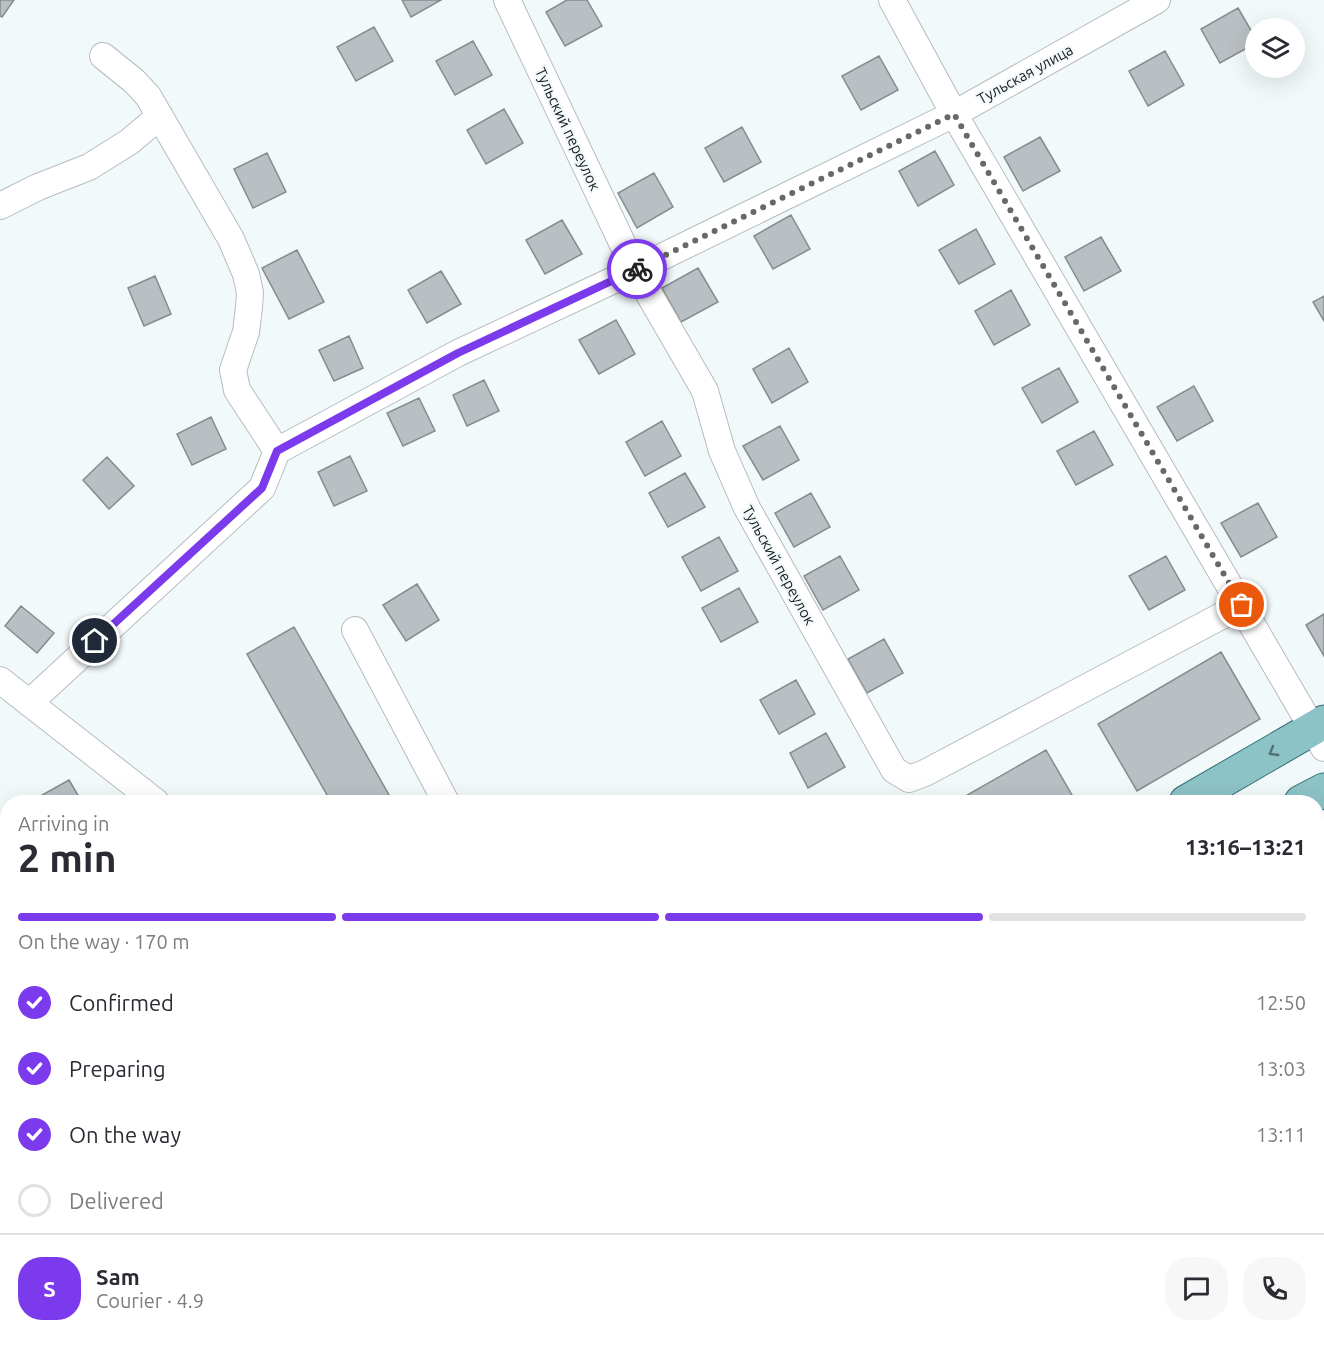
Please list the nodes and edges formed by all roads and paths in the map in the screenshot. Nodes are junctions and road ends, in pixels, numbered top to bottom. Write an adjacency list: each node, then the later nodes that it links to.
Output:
1 (507, 0): 8 (street, Тульский переулок)
2 (892, 0): 5 (street)
3 (1157, 0): 5 (street, Тульская улица)
4 (102, 56): 6 (street)
5 (954, 114): 8 (street, Тульская улица); 10 (street)
6 (160, 116): 7 (street); 9 (street)
7 (0, 206)
8 (635, 270): 9 (street, Тульская улица); 10 (street, Тульский переулок)
9 (277, 451): 13 (street)
10 (1242, 605): 14 (street)
11 (355, 630): 16 (street)
12 (0, 680): 13 (street)
13 (29, 703): 15 (street)
14 (1320, 733): 17 (main road, one-way to 17)
15 (147, 795)
16 (442, 795)
17 (1200, 795)

